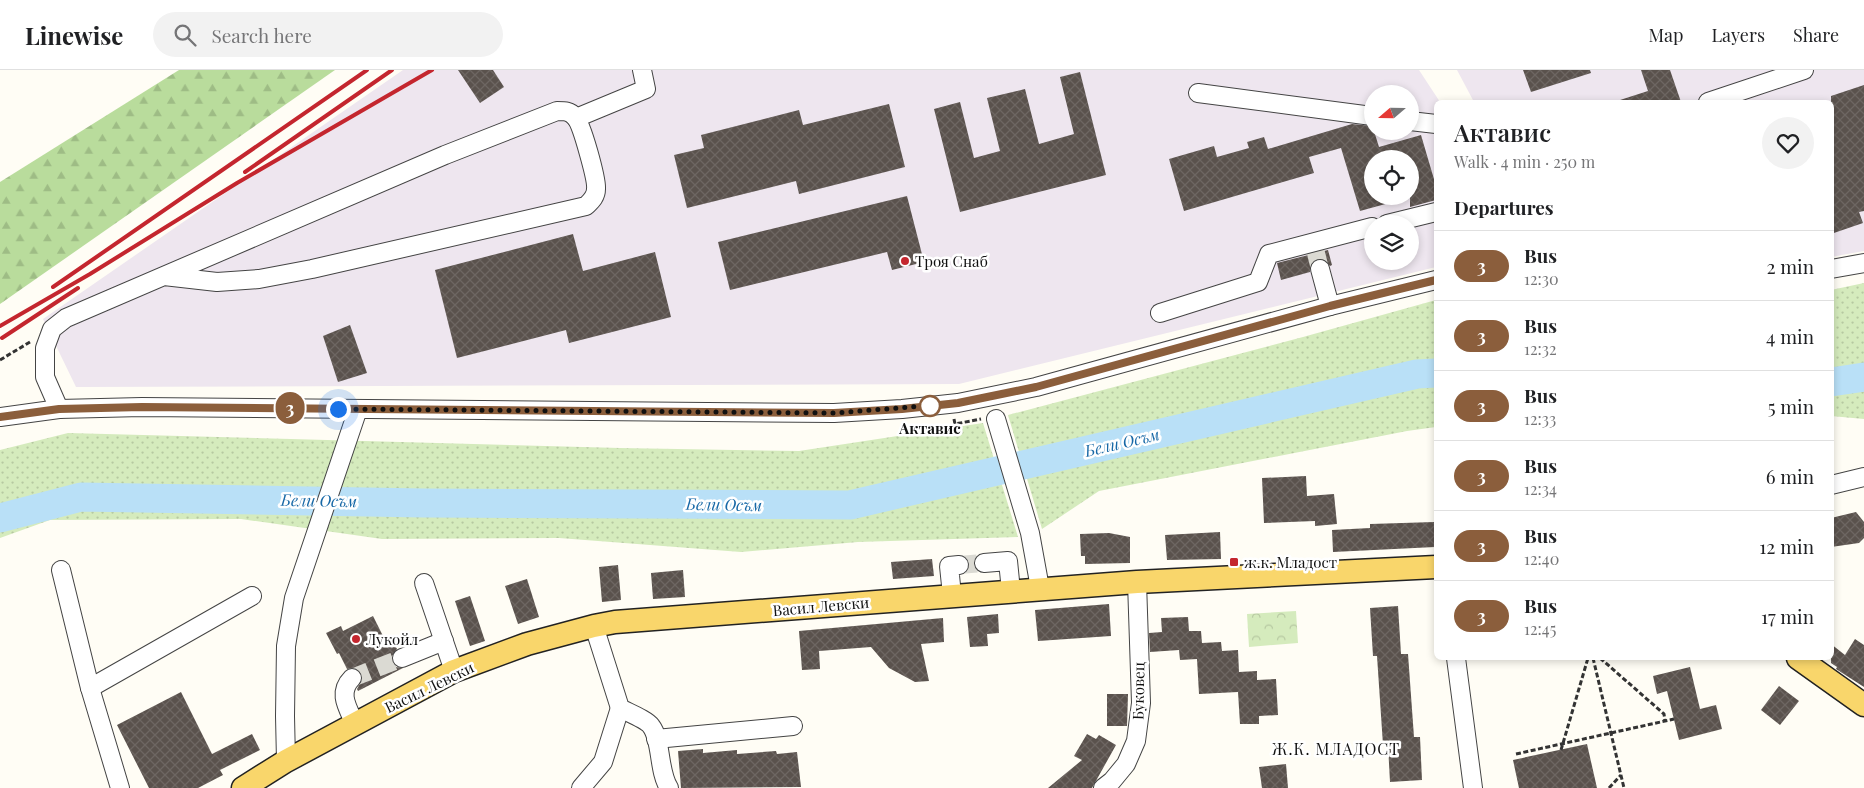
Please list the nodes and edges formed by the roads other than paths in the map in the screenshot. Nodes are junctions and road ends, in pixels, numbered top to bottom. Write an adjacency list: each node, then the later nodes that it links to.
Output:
1 (642, 70): 6 (street)
2 (1804, 70): 4 (street)
3 (1198, 93): 5 (street)
4 (1714, 100)
5 (1364, 115)
6 (576, 118): 15 (street); 15 (street)
7 (1419, 122): 8 (street)
8 (1434, 124)
9 (1434, 212): 10 (street)
10 (1419, 216)
11 (1364, 229): 18 (street)
12 (1864, 263): 13 (street)
13 (1834, 268)
14 (1320, 269): 17 (street)
15 (164, 276): 19 (street)
16 (1434, 280): 17 (street)
17 (1330, 306): 20 (street)
18 (1160, 313)
19 (59, 409): 20 (street); 21 (street)
20 (358, 409): 48 (street)
21 (0, 417)
22 (989, 419): 31 (street)
23 (1864, 477): 24 (street)
24 (1834, 484)
25 (984, 563): 32 (street)
26 (959, 565): 33 (street)
27 (1434, 567): 30 (main road, Васил Левски)
28 (61, 570): 42 (street)
29 (424, 582): 36 (street)
30 (1137, 582): 31 (main road, Васил Левски); 53 (street, Буковец)
31 (1040, 588): 32 (main road, Васил Левски)
32 (1011, 591): 33 (main road, Васил Левски)
33 (952, 595): 35 (main road, Васил Левски)
34 (252, 596): 42 (street)
35 (594, 626): 40 (main road, Васил Левски); 44 (street)
36 (444, 641): 37 (street); 40 (street)
37 (402, 658)
38 (1456, 660): 54 (street)
39 (1801, 660): 43 (main road)
40 (454, 671): 45 (main road, Васил Левски)
41 (352, 678): 45 (street)
42 (90, 688): 49 (street)
43 (1864, 706)
44 (620, 708): 47 (street); 51 (street)
45 (355, 724): 48 (main road, Васил Левски)
46 (793, 726): 47 (street)
47 (656, 740): 52 (street)
48 (286, 762): 50 (main road, Васил Левски)
49 (120, 788)
50 (243, 788)
51 (580, 788)
52 (669, 788)
53 (1103, 788)
54 (1474, 788)

